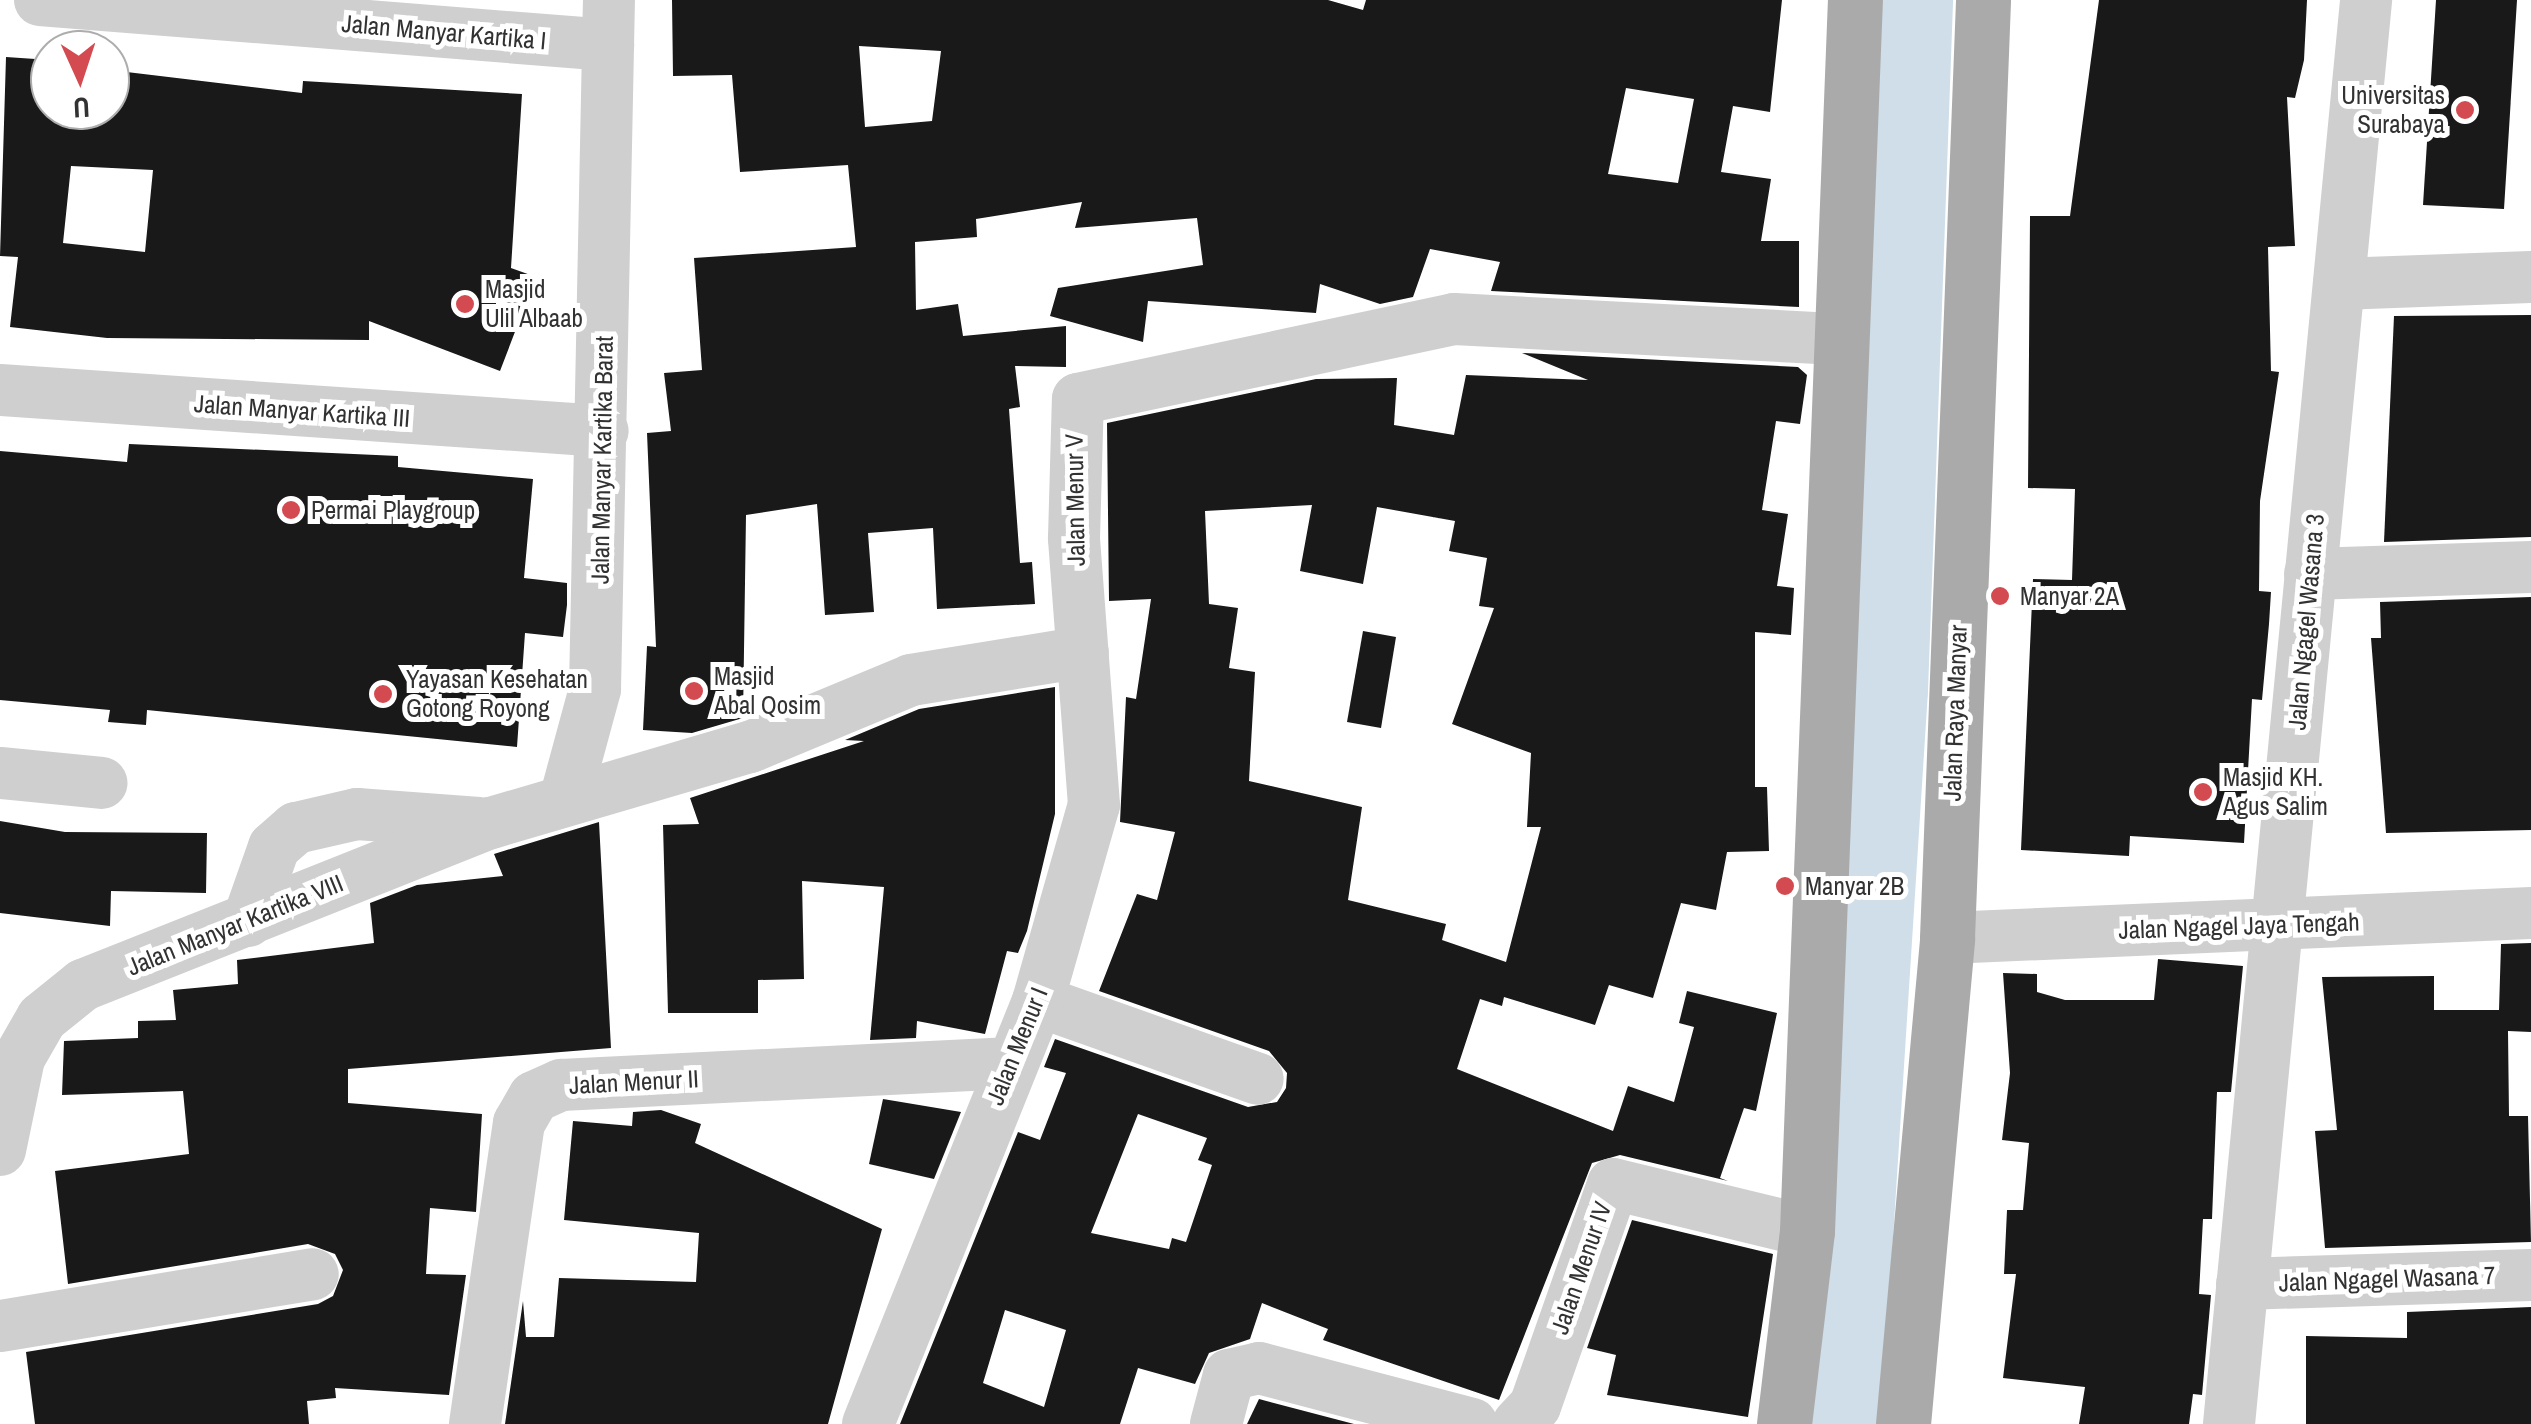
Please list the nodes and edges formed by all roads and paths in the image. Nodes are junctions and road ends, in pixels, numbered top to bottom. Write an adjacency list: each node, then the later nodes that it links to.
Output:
1 (40, 0): 5 (street, Jalan Manyar Kartika I)
2 (1854, 0): 8 (main road)
3 (1983, 0): 21 (main road, Jalan Raya Manyar)
4 (2366, 0): 7 (street, Jalan Ngagel Wasana 3)
5 (608, 22): 10 (street, Jalan Manyar Kartika Barat)
6 (2531, 277): 7 (street)
7 (2339, 284): 12 (street, Jalan Ngagel Wasana 3)
8 (1837, 338): 13 (street, Jalan Menur V); 26 (main road)
9 (0, 390): 10 (street, Jalan Manyar Kartika III)
10 (604, 431): 16 (street, Jalan Manyar Kartika Barat)
11 (2531, 566): 12 (street)
12 (2310, 574): 20 (street, Jalan Ngagel Wasana 3)
13 (1083, 652): 16 (street); 22 (street, Jalan Menur I)
14 (0, 773): 15 (street)
15 (102, 783)
16 (566, 796): 17 (street, Jalan Manyar Kartika VIII)
17 (490, 824): 19 (street, Jalan Manyar Kartika VIII); 19 (street)
18 (2531, 913): 20 (street, Jalan Ngagel Jaya Tengah)
19 (248, 920): 25 (street, Jalan Manyar Kartika VIII)
20 (2277, 924): 21 (street, Jalan Ngagel Jaya Tengah); 29 (street, Jalan Ngagel Wasana 3)
21 (1947, 938): 37 (main road, Jalan Raya Manyar)
22 (1038, 1001): 23 (street, Jalan Menur I); 24 (street)
23 (1011, 1063): 31 (street, Jalan Menur II); 32 (street, Jalan Menur I)
24 (1258, 1079)
25 (0, 1150)
26 (1807, 1231): 35 (street, Jalan Menur IV); 36 (main road)
27 (313, 1274): 30 (street)
28 (2531, 1274): 29 (street, Jalan Ngagel Wasana 7)
29 (2242, 1284): 38 (street, Jalan Ngagel Wasana 3)
30 (0, 1326)
31 (475, 1424)
32 (868, 1424)
33 (1216, 1424): 34 (street)
34 (1472, 1424)
35 (1518, 1424)
36 (1784, 1424)
37 (1904, 1424)
38 (2229, 1424)

